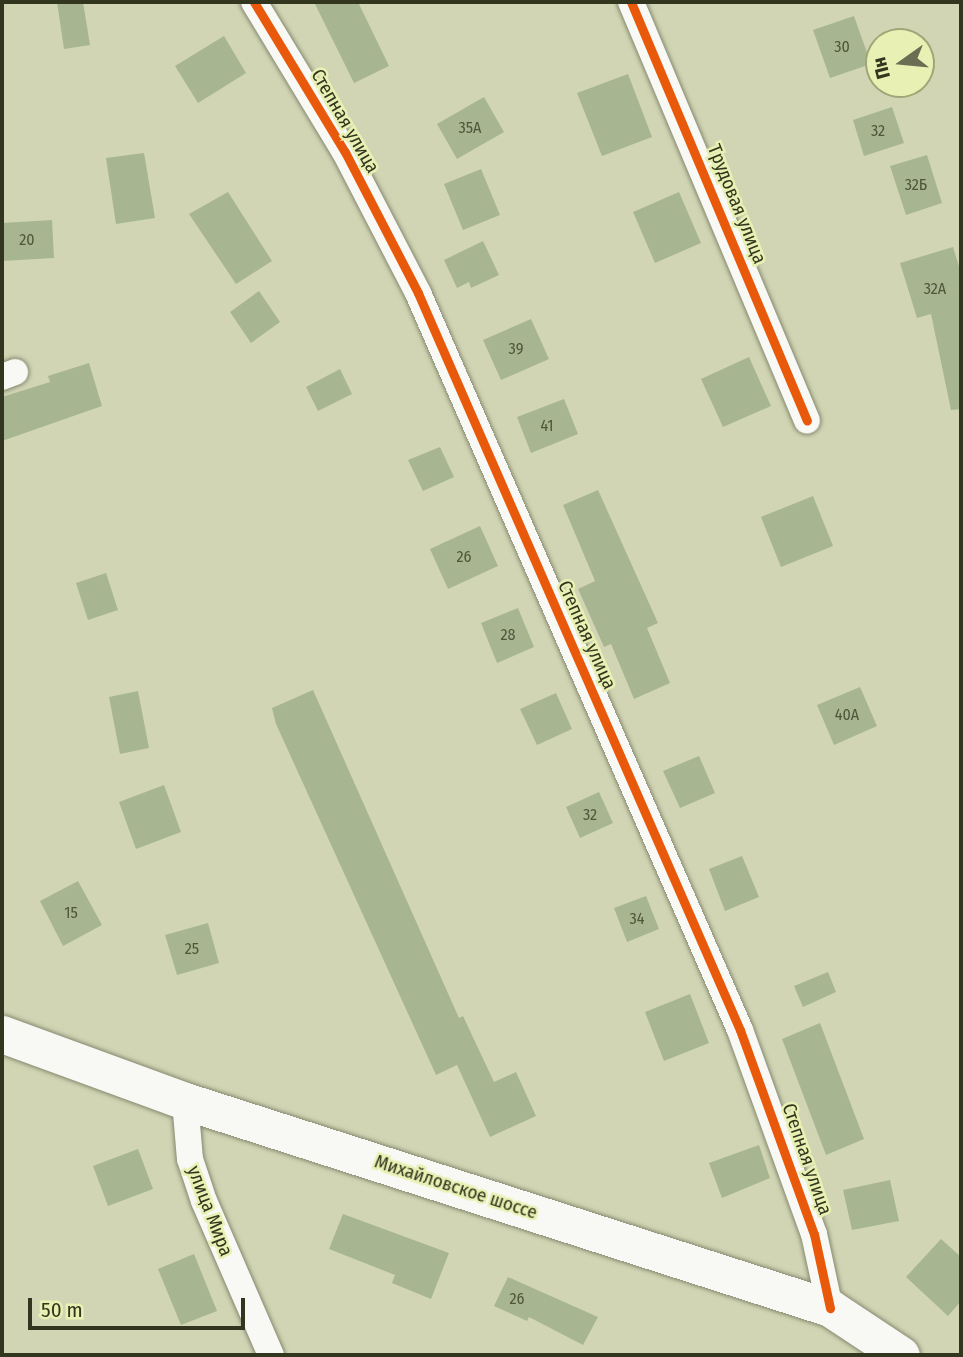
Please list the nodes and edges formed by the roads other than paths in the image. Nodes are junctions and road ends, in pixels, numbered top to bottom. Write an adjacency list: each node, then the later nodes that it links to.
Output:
1 (254, 2): 6 (street, Степная улица)
2 (631, 2): 3 (street, Трудовая улица)
3 (807, 421)
4 (2, 1034): 5 (main road, Михайловское шоссе)
5 (185, 1101): 6 (main road, Михайловское шоссе); 7 (street, улица Мира)
6 (830, 1308): 8 (main road, Михайловское шоссе)
7 (271, 1355)
8 (901, 1355)

